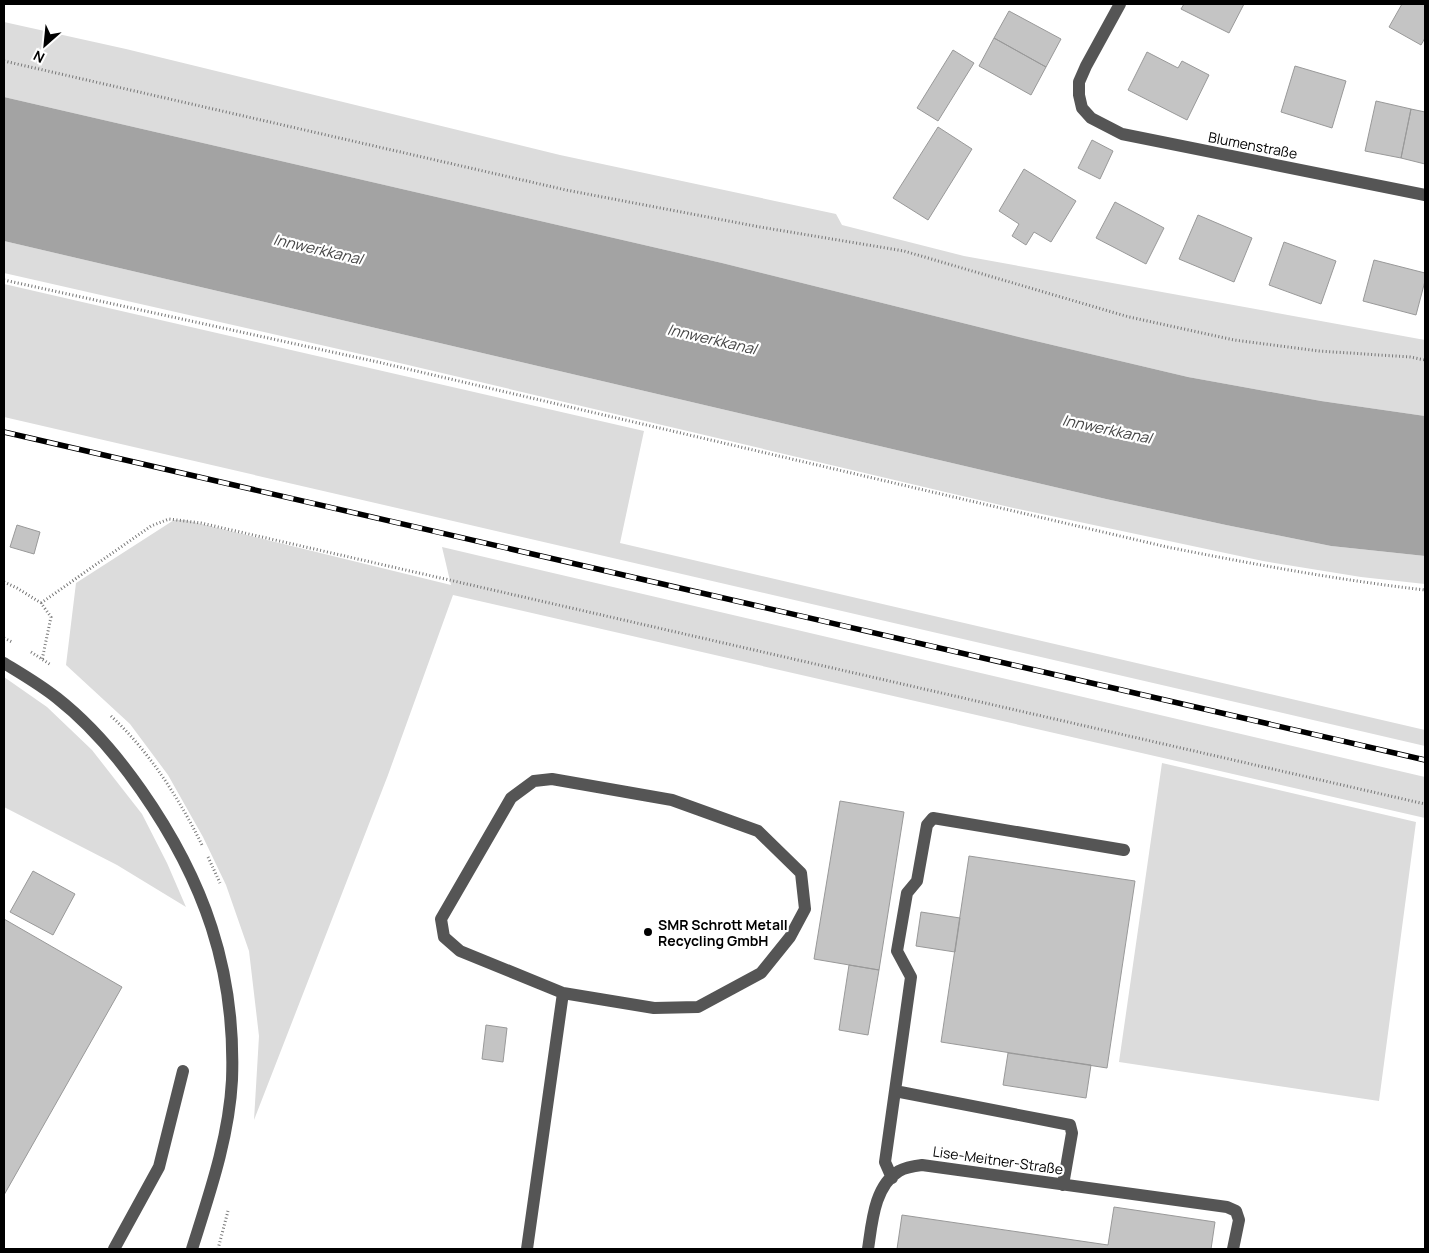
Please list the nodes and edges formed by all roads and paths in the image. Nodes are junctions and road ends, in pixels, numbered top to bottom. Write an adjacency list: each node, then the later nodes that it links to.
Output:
1 (1120, 4): 3 (street, Blumenstraße)
2 (4, 61): 5 (path)
3 (1425, 195)
4 (4, 280): 7 (path)
5 (1425, 360)
6 (4, 582): 8 (path)
7 (1425, 590)
8 (41, 603): 10 (path); 11 (path)
9 (4, 663): 10 (street)
10 (27, 677): 19 (street)
11 (1425, 804)
12 (1124, 850): 15 (street)
13 (563, 993): 13 (street); 20 (street)
14 (183, 1071): 18 (street)
15 (895, 1091): 16 (street); 17 (street)
16 (892, 1178): 17 (street, Lise-Meitner-Straße); 21 (street, Lise-Meitner-Straße)
17 (1063, 1184): 22 (street, Lise-Meitner-Straße)
18 (114, 1249)
19 (192, 1249)
20 (527, 1249)
21 (868, 1249)
22 (1233, 1249)

